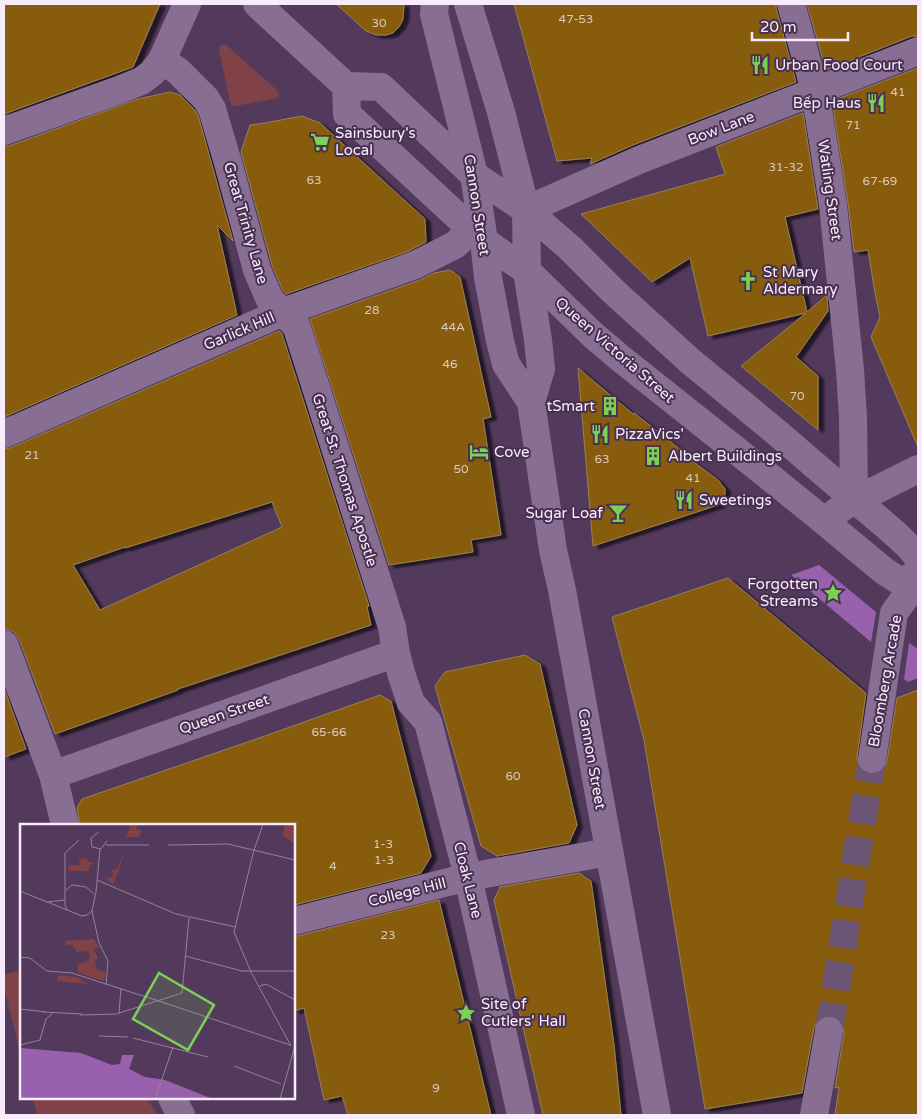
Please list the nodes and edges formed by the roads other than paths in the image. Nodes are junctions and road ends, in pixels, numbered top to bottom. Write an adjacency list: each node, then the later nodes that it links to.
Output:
1 (187, 4): 7 (street)
2 (258, 4): 8 (street)
3 (435, 4): 11 (street, Cannon Street)
4 (468, 4): 12 (street, Cannon Street)
5 (791, 4): 9 (street, Watling Street)
6 (918, 51): 9 (street, Bow Lane)
7 (162, 60): 10 (street); 15 (street, Great Trinity Lane)
8 (346, 86): 11 (street); 13 (street, Queen Victoria Street)
9 (815, 91): 12 (street, Bow Lane); 19 (street, Watling Street)
10 (4, 131)
11 (474, 175): 12 (street); 13 (street, Cannon Street)
12 (526, 210): 14 (street, Cannon Street); 19 (street)
13 (478, 235): 14 (street, Queen Victoria Street); 15 (street, Garlick Hill); 16 (street, Cannon Street)
14 (527, 271): 16 (street, Cannon Street); 20 (street, Queen Victoria Street)
15 (283, 312): 17 (street, Garlick Hill); 24 (street, Great St. Thomas Apostle)
16 (531, 402): 28 (street, Cannon Street)
17 (4, 434)
18 (918, 469): 19 (street)
19 (854, 499): 20 (street); 21 (street)
20 (824, 521): 22 (street, Queen Victoria Street)
21 (918, 560)
22 (918, 579): 25 (street, Bloomberg Arcade)
23 (4, 644): 26 (street)
24 (396, 653): 26 (street, Queen Street); 29 (street, Cloak Lane)
25 (872, 759)
26 (53, 775): 27 (street)
27 (65, 824)
28 (609, 852): 29 (street, College Hill); 35 (street, Cannon Street)
29 (468, 877): 30 (street, College Hill); 34 (street, Cloak Lane)
30 (295, 921)
31 (829, 1031): 36 (street)
32 (173, 1099): 33 (street)
33 (181, 1115)
34 (521, 1115)
35 (657, 1115)
36 (814, 1115)

